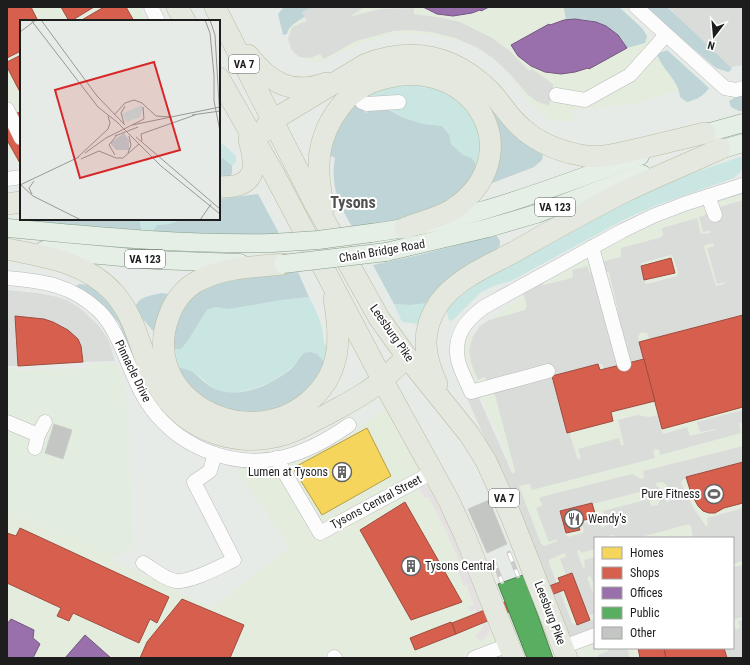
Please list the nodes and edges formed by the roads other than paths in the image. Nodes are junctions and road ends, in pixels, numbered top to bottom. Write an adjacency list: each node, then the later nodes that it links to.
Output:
1 (151, 7): 4 (street)
2 (215, 7): 5 (highway, Leesburg Pike / VA 7)
3 (636, 7): 6 (street)
4 (158, 20)
5 (225, 26): 8 (highway); 13 (highway, Leesburg Pike / VA 7)
6 (666, 35): 9 (street); 10 (street)
7 (220, 80): 15 (highway, VA 7)
8 (349, 85): 11 (street); 13 (highway); 17 (highway); 28 (highway); 29 (highway)
9 (743, 88)
10 (556, 95)
11 (399, 102)
12 (7, 110): 16 (street)
13 (273, 120): 20 (highway); 29 (highway, Leesburg Pike / VA 7)
14 (743, 123): 17 (main road, Chain Bridge Road / VA 123)
15 (247, 127): 20 (highway, VA 7); 22 (highway)
16 (19, 130)
17 (705, 133): 28 (main road, Chain Bridge Road / VA 123)
18 (743, 143): 19 (main road, Chain Bridge Road / VA 123)
19 (720, 149): 32 (main road, Chain Bridge Road / VA 123, bridge); 39 (highway)
20 (274, 174): 34 (highway, VA 7)
21 (743, 185): 23 (street)
22 (220, 187)
23 (708, 196): 26 (street); 30 (street)
24 (20, 202): 25 (highway)
25 (7, 204)
26 (715, 215)
27 (7, 228): 28 (main road, Chain Bridge Road / VA 123, bridge)
28 (405, 228)
29 (330, 231): 35 (highway, Leesburg Pike / VA 7)
30 (592, 247): 36 (street); 37 (street)
31 (7, 248): 32 (main road, Chain Bridge Road / VA 123); 38 (highway)
32 (283, 264): 34 (highway)
33 (7, 278): 43 (street, Pinnacle Drive)
34 (329, 279): 38 (highway, VA 7)
35 (407, 357): 38 (highway); 39 (highway, Leesburg Pike / VA 7)
36 (624, 364)
37 (548, 371)
38 (382, 379): 45 (highway, VA 7)
39 (449, 408): 49 (highway, Leesburg Pike / VA 7)
40 (7, 422): 41 (street)
41 (45, 422)
42 (349, 425): 44 (street, Pinnacle Drive)
43 (215, 454): 44 (street, Pinnacle Drive); 46 (street)
44 (276, 458): 45 (street, Tysons Central Street)
45 (433, 472): 48 (highway, VA 7)
46 (143, 563)
47 (594, 636): 49 (street)
48 (511, 651): 50 (street)
49 (565, 653)
50 (474, 658)

